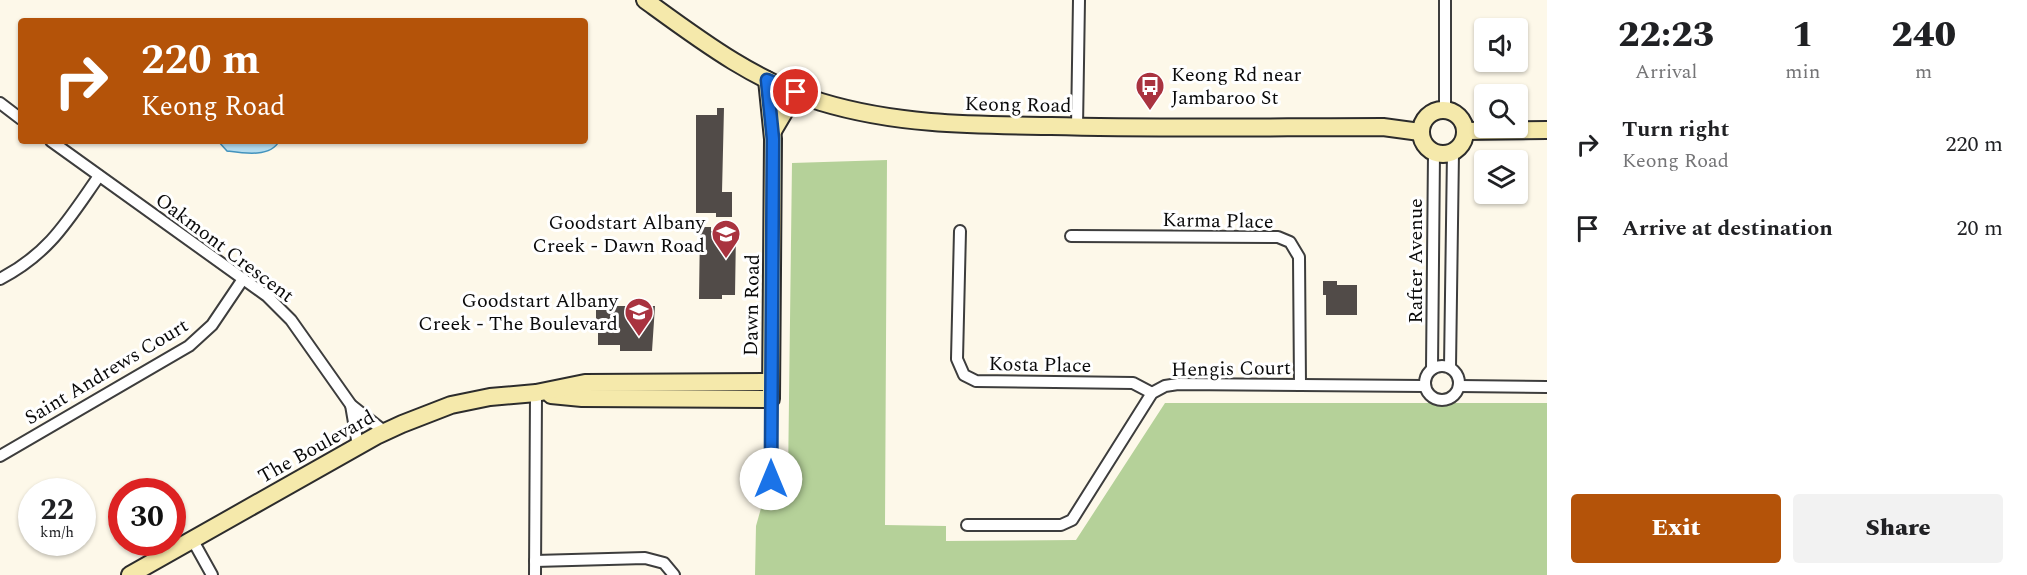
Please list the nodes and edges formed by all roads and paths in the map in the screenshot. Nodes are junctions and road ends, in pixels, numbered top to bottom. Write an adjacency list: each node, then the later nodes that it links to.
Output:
1 (645, 0): 4 (street, Keong Road)
2 (1079, 0): 9 (street)
3 (1445, 0): 7 (street)
4 (767, 80): 5 (street, Keong Road); 11 (street, Dawn Road)
5 (796, 92): 9 (street, Keong Road); 11 (street)
6 (0, 103): 8 (street)
7 (1444, 110): 12 (street); 13 (street)
8 (18, 117)
9 (1077, 127): 13 (street, Keong Road)
10 (1547, 130): 12 (street)
11 (773, 131): 28 (street, Dawn Road)
12 (1465, 131): 15 (street)
13 (1420, 132): 16 (street)
14 (55, 144): 17 (street, Oakmont Crescent)
15 (1453, 152): 16 (street); 22 (street, Rafter Avenue)
16 (1434, 153): 23 (street, Rafter Avenue)
17 (99, 176): 20 (street); 21 (street, Oakmont Crescent)
18 (960, 231): 30 (street, Kosta Place)
19 (1071, 236): 24 (street, Karma Place)
20 (0, 279)
21 (243, 279): 31 (street, Oakmont Crescent); 34 (street, Saint Andrews Court)
22 (1450, 367): 23 (street); 26 (street, Rafter Avenue)
23 (1432, 369): 25 (street, Rafter Avenue)
24 (1300, 385): 25 (street, Hengis Court); 30 (street, Hengis Court)
25 (1424, 386): 26 (street)
26 (1459, 386): 27 (street)
27 (1547, 387)
28 (771, 390): 29 (street, The Boulevard); 35 (street, Dawn Road)
29 (536, 393): 32 (street, The Boulevard); 38 (street)
30 (1152, 393): 36 (street, Hengis Court)
31 (351, 405): 32 (street, Oakmont Crescent); 33 (street, Oakmont Crescent)
32 (385, 432): 33 (street, The Boulevard)
33 (358, 446): 37 (street, The Boulevard)
34 (0, 456)
35 (771, 479)
36 (967, 525)
37 (192, 540): 39 (street, The Boulevard); 40 (street)
38 (536, 561): 41 (street); 42 (street)
39 (130, 575)
40 (212, 575)
41 (535, 575)
42 (674, 575)

